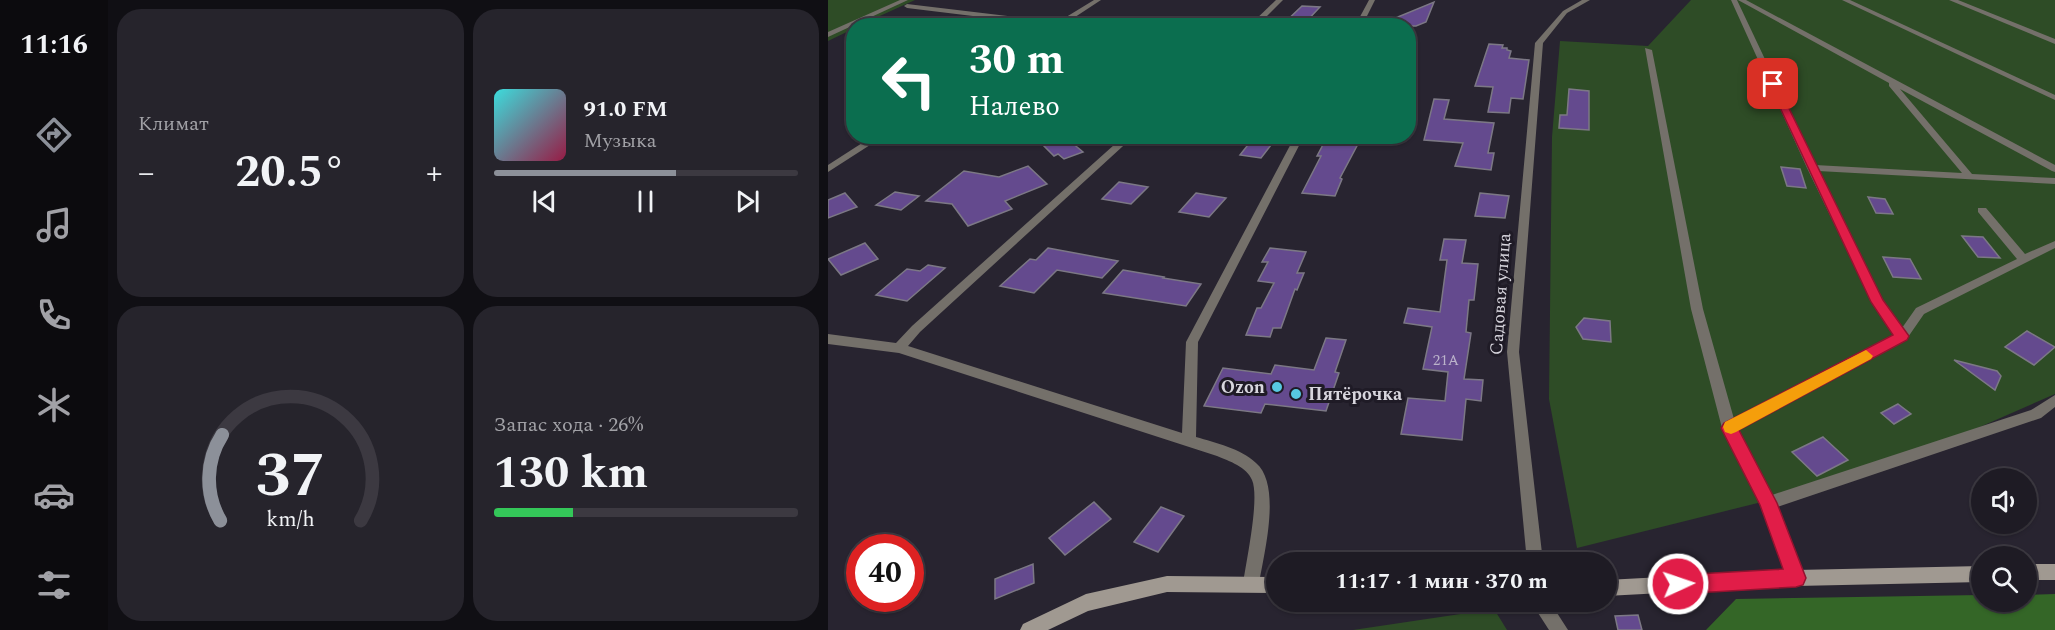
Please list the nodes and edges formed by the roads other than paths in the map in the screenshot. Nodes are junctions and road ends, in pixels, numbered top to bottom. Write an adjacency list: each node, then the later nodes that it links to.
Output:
1 (919, 0): 10 (street)
2 (1098, 0): 14 (street)
3 (1280, 0): 15 (street)
4 (1371, 0): 16 (street)
5 (1587, 0): 43 (street, Садовая улица)
6 (1734, 0): 28 (street)
7 (1741, 0): 23 (street)
8 (1845, 0): 24 (street)
9 (1952, 0): 20 (street)
10 (906, 3): 11 (street); 12 (street); 13 (street)
11 (869, 18)
12 (881, 18)
13 (1010, 18)
14 (1069, 18)
15 (1261, 18)
16 (1362, 18)
17 (846, 28): 18 (street)
18 (828, 35)
19 (846, 36): 21 (street)
20 (2055, 42)
21 (828, 44)
22 (1648, 50): 40 (street)
23 (1887, 78): 30 (street); 31 (street)
24 (2053, 95)
25 (867, 144): 29 (street)
26 (1121, 144): 38 (street)
27 (1296, 144): 41 (street)
28 (1812, 168): 31 (street); 36 (street)
29 (828, 169)
30 (2055, 169)
31 (1970, 177): 32 (street)
32 (2055, 181)
33 (1982, 210): 35 (street)
34 (2055, 244): 35 (street)
35 (2023, 259): 36 (street)
36 (1902, 336): 40 (street)
37 (828, 339): 38 (street)
38 (899, 348): 41 (street)
39 (2055, 400): 42 (street)
40 (1729, 428): 42 (street)
41 (1189, 442): 48 (street)
42 (1768, 503): 47 (street)
43 (1534, 552)
44 (2037, 572): 45 (street)
45 (2055, 572)
46 (1971, 573): 47 (street)
47 (1796, 578): 50 (street)
48 (1251, 584): 49 (street); 52 (street)
49 (1266, 585)
50 (1617, 587)
51 (1547, 612): 53 (street)
52 (1029, 630)
53 (1559, 630)

